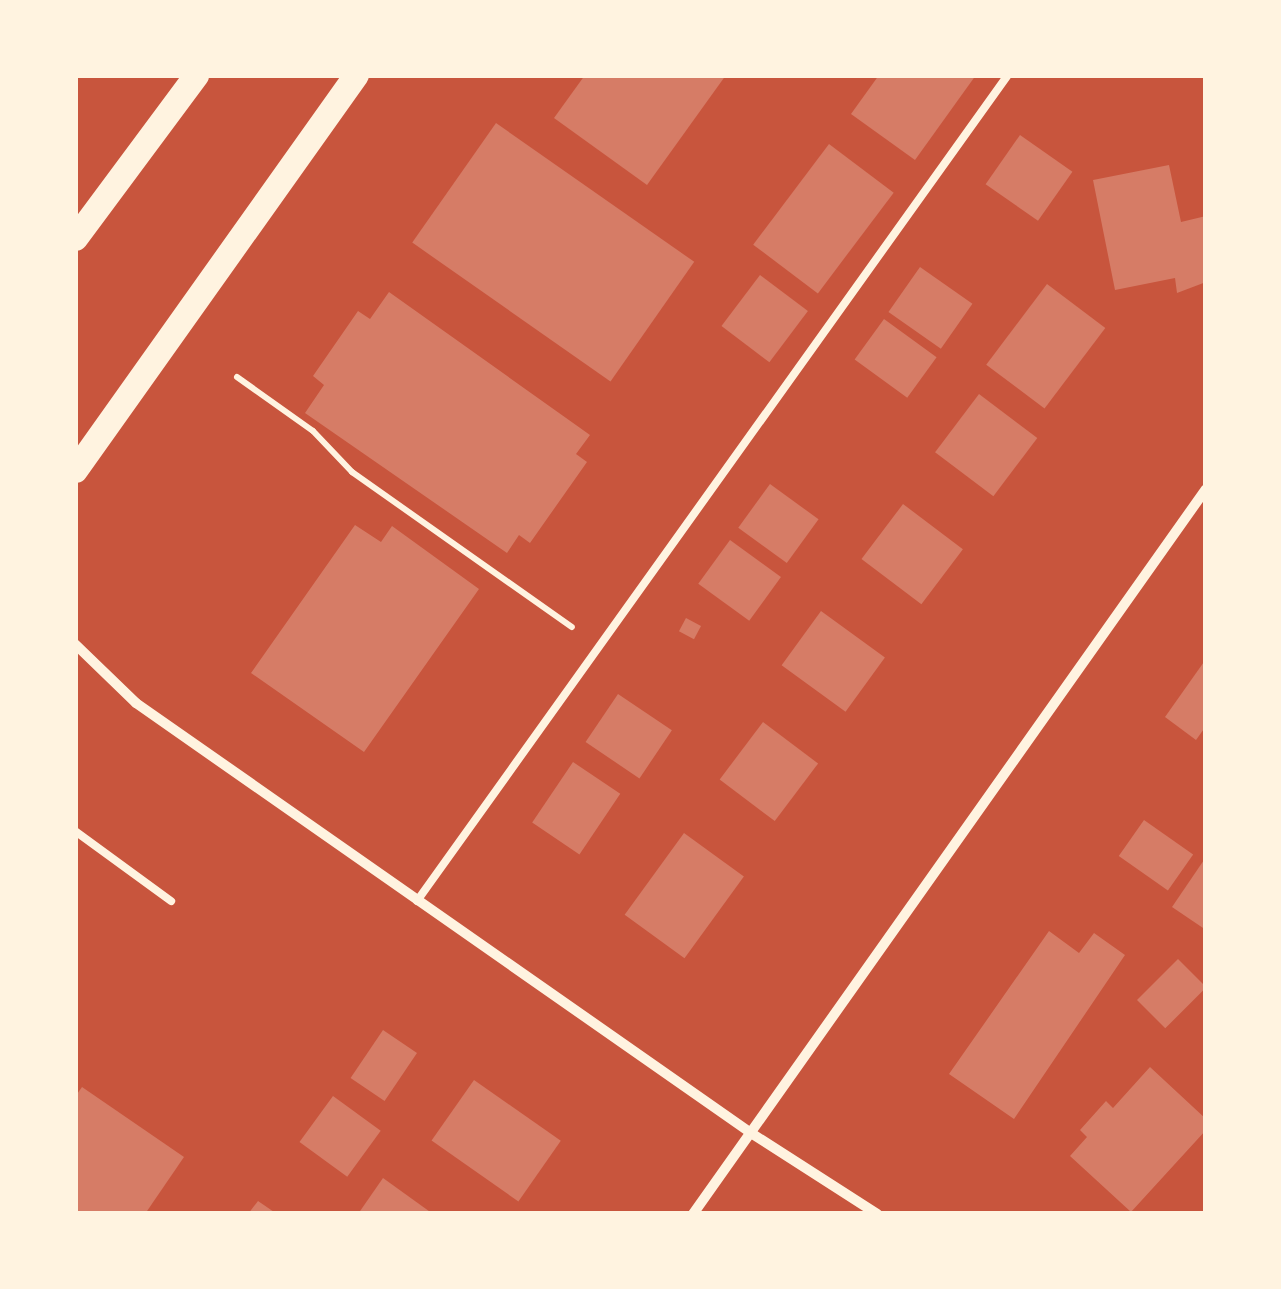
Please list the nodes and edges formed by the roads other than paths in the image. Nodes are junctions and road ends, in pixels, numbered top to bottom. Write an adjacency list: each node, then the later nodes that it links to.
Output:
1 (196, 75): 4 (main road)
2 (356, 75): 5 (main road)
3 (1008, 75): 9 (lane)
4 (75, 238)
5 (75, 470)
6 (1206, 490): 11 (street)
7 (75, 644): 9 (street)
8 (75, 831): 10 (lane)
9 (417, 900): 11 (street)
10 (170, 901)
11 (750, 1134): 12 (street); 13 (street)
12 (693, 1214)
13 (877, 1214)

